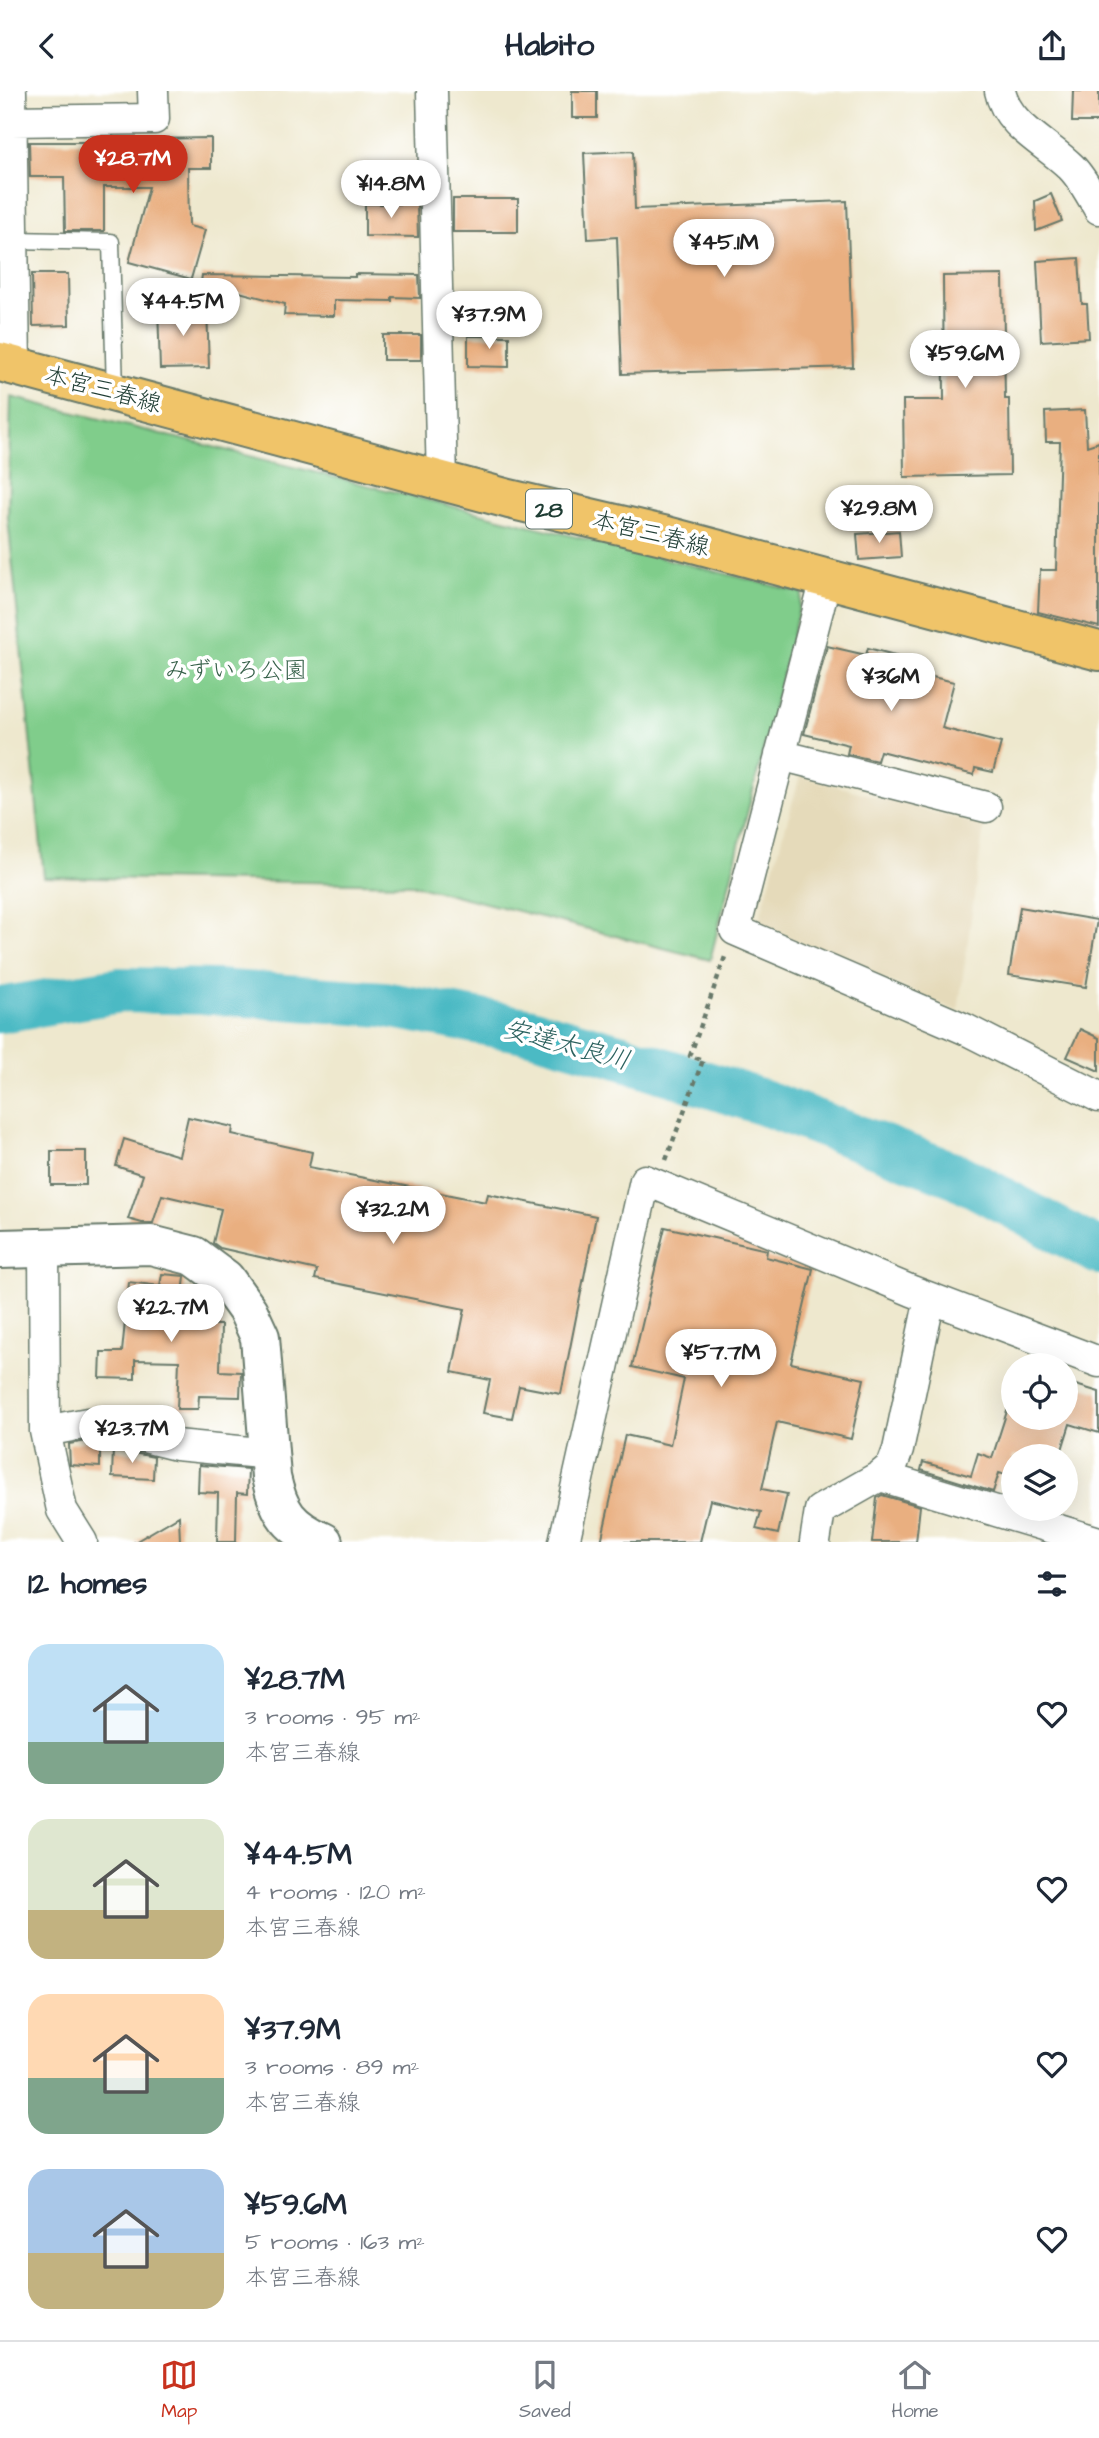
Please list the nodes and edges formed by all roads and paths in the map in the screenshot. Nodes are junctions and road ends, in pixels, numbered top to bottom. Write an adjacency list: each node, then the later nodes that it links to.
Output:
1 (10, 91): 5 (street)
2 (153, 91): 5 (street)
3 (432, 91): 10 (street)
4 (1000, 91): 6 (street)
5 (11, 121): 7 (street)
6 (1099, 209)
7 (13, 240): 8 (street); 9 (lane)
8 (8, 364): 9 (main road, 本宮三春線 / 28)
9 (115, 392): 10 (main road, 本宮三春線 / 28)
10 (442, 481): 11 (main road, 本宮三春線 / 28)
11 (825, 579): 12 (main road, 本宮三春線 / 28); 13 (street)
12 (1099, 651)
13 (780, 755): 14 (street); 15 (street)
14 (986, 807)
15 (735, 930): 16 (street); 17 (path)
16 (1099, 1097)
17 (657, 1185): 20 (street); 27 (street)
18 (44, 1248): 19 (street); 22 (street); 23 (street)
19 (0, 1249)
20 (930, 1298): 21 (street); 24 (street)
21 (1099, 1363)
22 (45, 1431): 23 (street); 26 (street)
23 (270, 1454): 25 (street)
24 (880, 1476): 28 (street); 29 (street)
25 (303, 1538)
26 (82, 1542)
27 (564, 1542)
28 (815, 1542)
29 (1099, 1542)

